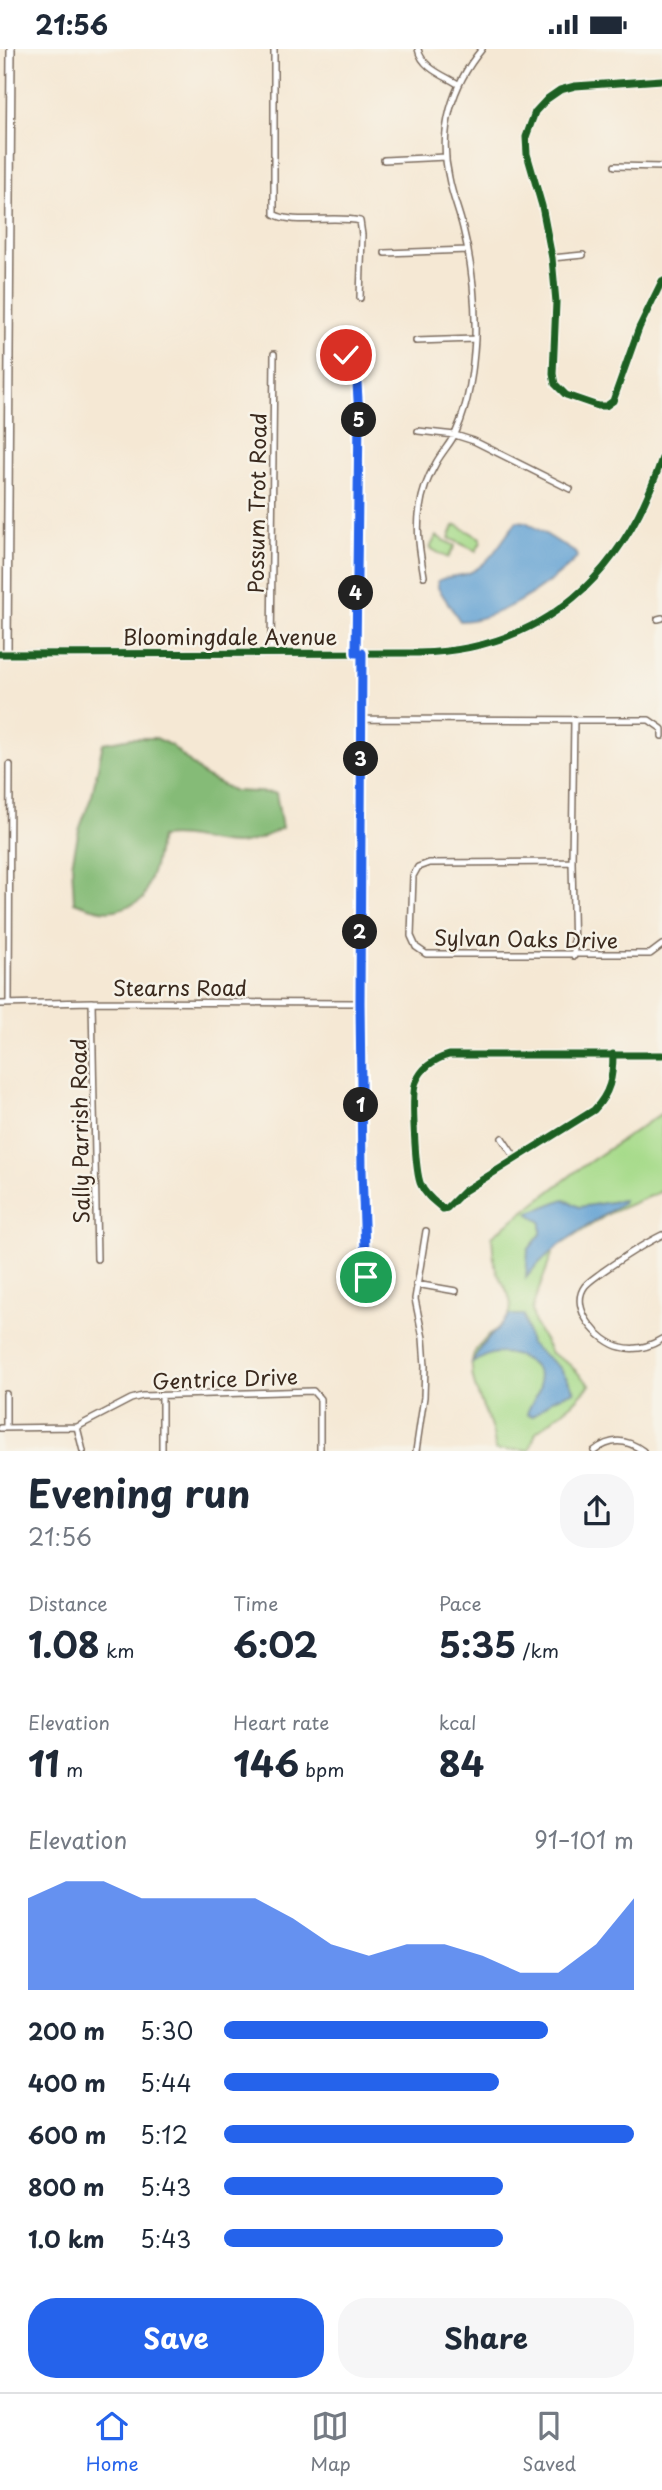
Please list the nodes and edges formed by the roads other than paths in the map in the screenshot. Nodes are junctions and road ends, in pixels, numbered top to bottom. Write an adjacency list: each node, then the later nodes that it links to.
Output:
1 (11, 49): 11 (street)
2 (274, 49): 18 (street)
3 (418, 49): 6 (street)
4 (481, 49): 6 (street)
5 (662, 79): 16 (street)
6 (458, 84): 7 (street)
7 (446, 157): 8 (street); 13 (street)
8 (384, 160)
9 (615, 166): 10 (street)
10 (662, 167)
11 (10, 247): 12 (street); 26 (street)
12 (0, 248)
13 (468, 250): 14 (street); 19 (street)
14 (385, 253)
15 (583, 255): 16 (street)
16 (552, 258): 17 (street)
17 (662, 281)
18 (360, 298)
19 (475, 339): 20 (street); 24 (street)
20 (416, 341)
21 (274, 354): 29 (street, Possum Trot Road)
22 (346, 355): 30 (street)
23 (418, 431): 24 (street)
24 (455, 435): 27 (street); 28 (street)
25 (662, 458): 30 (street, Bloomingdale Avenue)
26 (4, 459): 31 (street)
27 (570, 489)
28 (424, 576)
29 (271, 653): 30 (street, Bloomingdale Avenue); 31 (street, Bloomingdale Avenue)
30 (359, 653): 32 (street)
31 (4, 654)
32 (361, 719): 33 (street); 40 (street)
33 (574, 719): 34 (street); 36 (street)
34 (662, 736)
35 (10, 765): 42 (street)
36 (572, 862): 38 (street); 38 (street, Sylvan Oaks Drive)
37 (662, 945): 38 (street, Sylvan Oaks Drive)
38 (574, 955)
39 (92, 1002): 40 (street, Stearns Road); 42 (street, Stearns Road); 49 (street, Sally Parrish Road)
40 (360, 1003): 50 (street)
41 (0, 1004): 42 (street, Stearns Road)
42 (9, 1005)
43 (613, 1054): 44 (street); 46 (street); 46 (street)
44 (662, 1055)
45 (502, 1138): 46 (street)
46 (516, 1159)
47 (426, 1231): 51 (street)
48 (662, 1235): 53 (street)
49 (97, 1259)
50 (366, 1277)
51 (416, 1284): 52 (street); 61 (street)
52 (456, 1291)
53 (662, 1339)
54 (6, 1394): 57 (street)
55 (162, 1396): 56 (street, Gentrice Drive); 59 (street); 60 (street, Gentrice Drive)
56 (77, 1427): 57 (street, Gentrice Drive); 58 (street)
57 (3, 1428)
58 (83, 1451)
59 (162, 1451)
60 (320, 1451)
61 (416, 1451)
62 (594, 1451): 63 (street)
63 (643, 1451)

